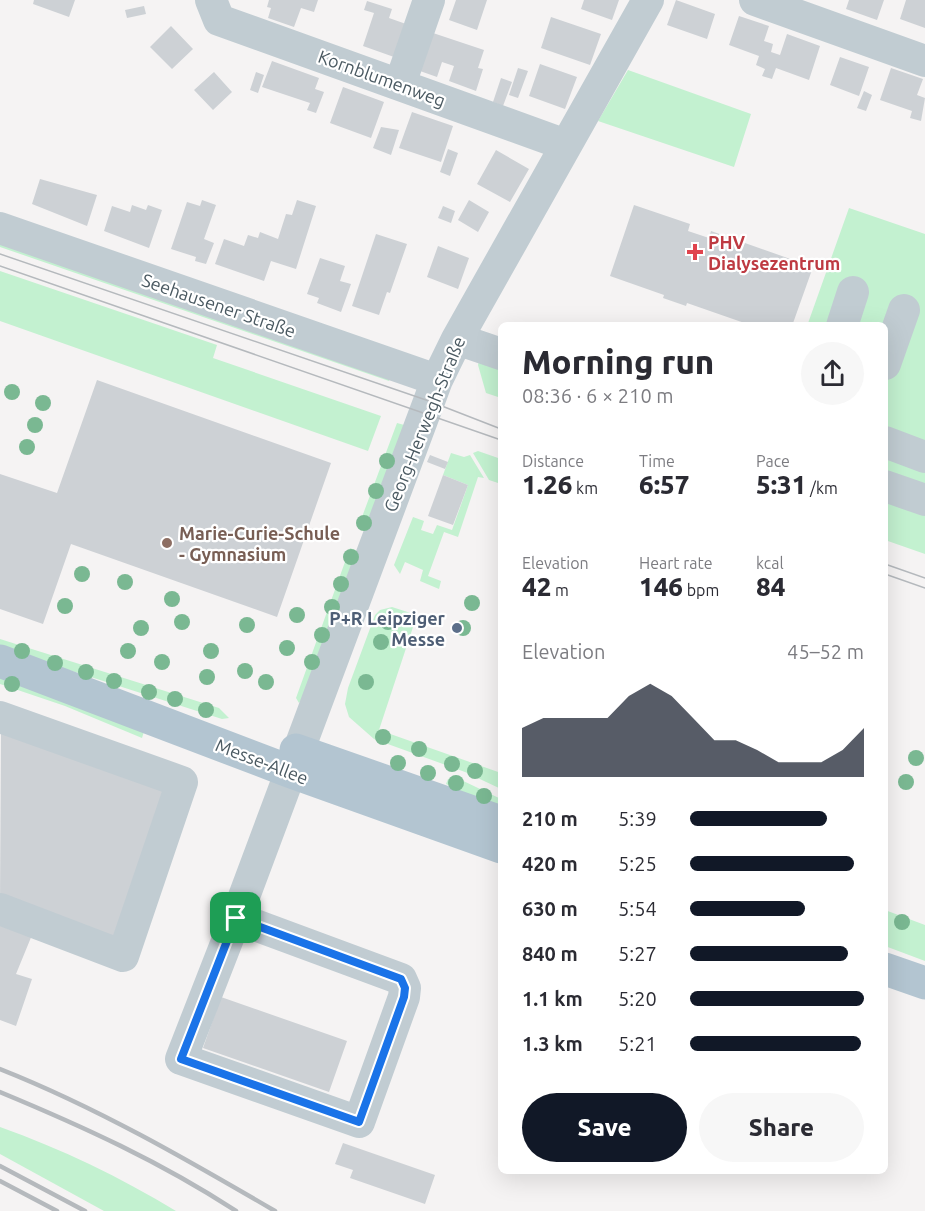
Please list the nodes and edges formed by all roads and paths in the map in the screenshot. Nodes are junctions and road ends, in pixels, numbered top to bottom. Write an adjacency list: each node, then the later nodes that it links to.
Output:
1 (211, 0): 7 (street, Kornblumenweg)
2 (429, 0): 7 (street)
3 (648, 0): 8 (street, Georg-Herwegh-Straße)
4 (755, 0): 5 (street)
5 (831, 13): 6 (street)
6 (925, 61)
7 (400, 84): 8 (street, Kornblumenweg)
8 (566, 145): 13 (street, Georg-Herwegh-Straße)
9 (0, 228): 16 (street, Seehausener Straße)
10 (853, 292): 12 (street)
11 (904, 310): 15 (street)
12 (843, 322)
13 (457, 339): 14 (street); 16 (street, Georg-Herwegh-Straße)
14 (498, 353)
15 (888, 355)
16 (437, 380): 23 (street, Georg-Herwegh-Straße)
17 (888, 443): 18 (street)
18 (925, 457)
19 (888, 487): 20 (street)
20 (925, 500)
21 (12, 666): 23 (main road, Messe-Allee)
22 (0, 717): 26 (street)
23 (293, 761): 24 (main road, Messe-Allee); 25 (main road, Messe-Allee); 27 (street, Georg-Herwegh-Straße)
24 (498, 821)
25 (498, 846)
26 (0, 909)
27 (236, 918): 27 (street, Georg-Herwegh-Straße)
28 (888, 970): 29 (main road)
29 (925, 983)

